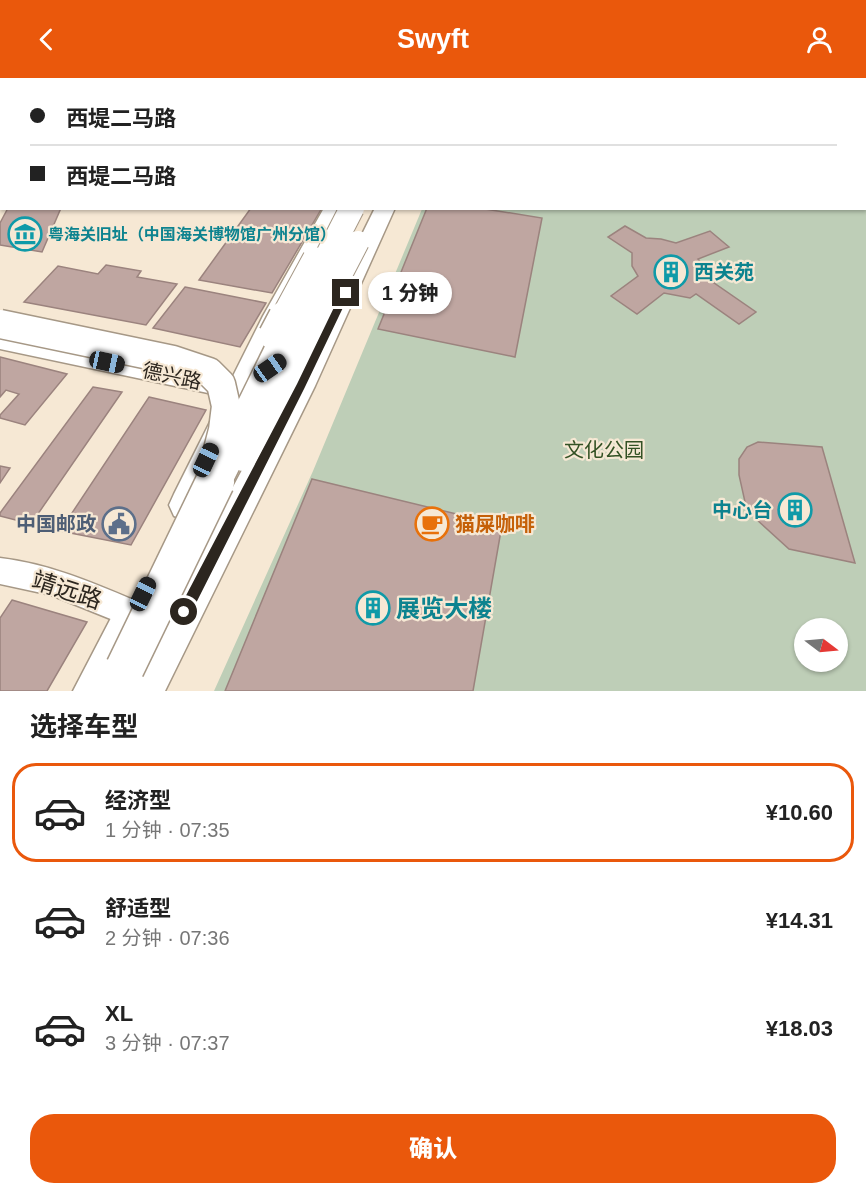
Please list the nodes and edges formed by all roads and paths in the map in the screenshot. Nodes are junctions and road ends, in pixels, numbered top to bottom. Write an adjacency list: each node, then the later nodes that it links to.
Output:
1 (333, 210): 10 (main road)
2 (339, 210): 11 (main road, bridge)
3 (351, 210): 15 (highway, bridge)
4 (359, 210): 9 (main road)
5 (371, 210): 15 (main road, bridge)
6 (384, 210): 12 (main road)
7 (0, 324): 11 (main road, bridge)
8 (0, 341): 10 (street, 德兴路)
9 (286, 357): 10 (main road); 12 (main road)
10 (237, 390): 14 (main road)
11 (214, 465): 15 (main road, bridge)
12 (244, 494): 15 (main road)
13 (0, 571): 14 (street, 靖远路)
14 (133, 614): 16 (main road)
15 (128, 683)
16 (92, 691)

